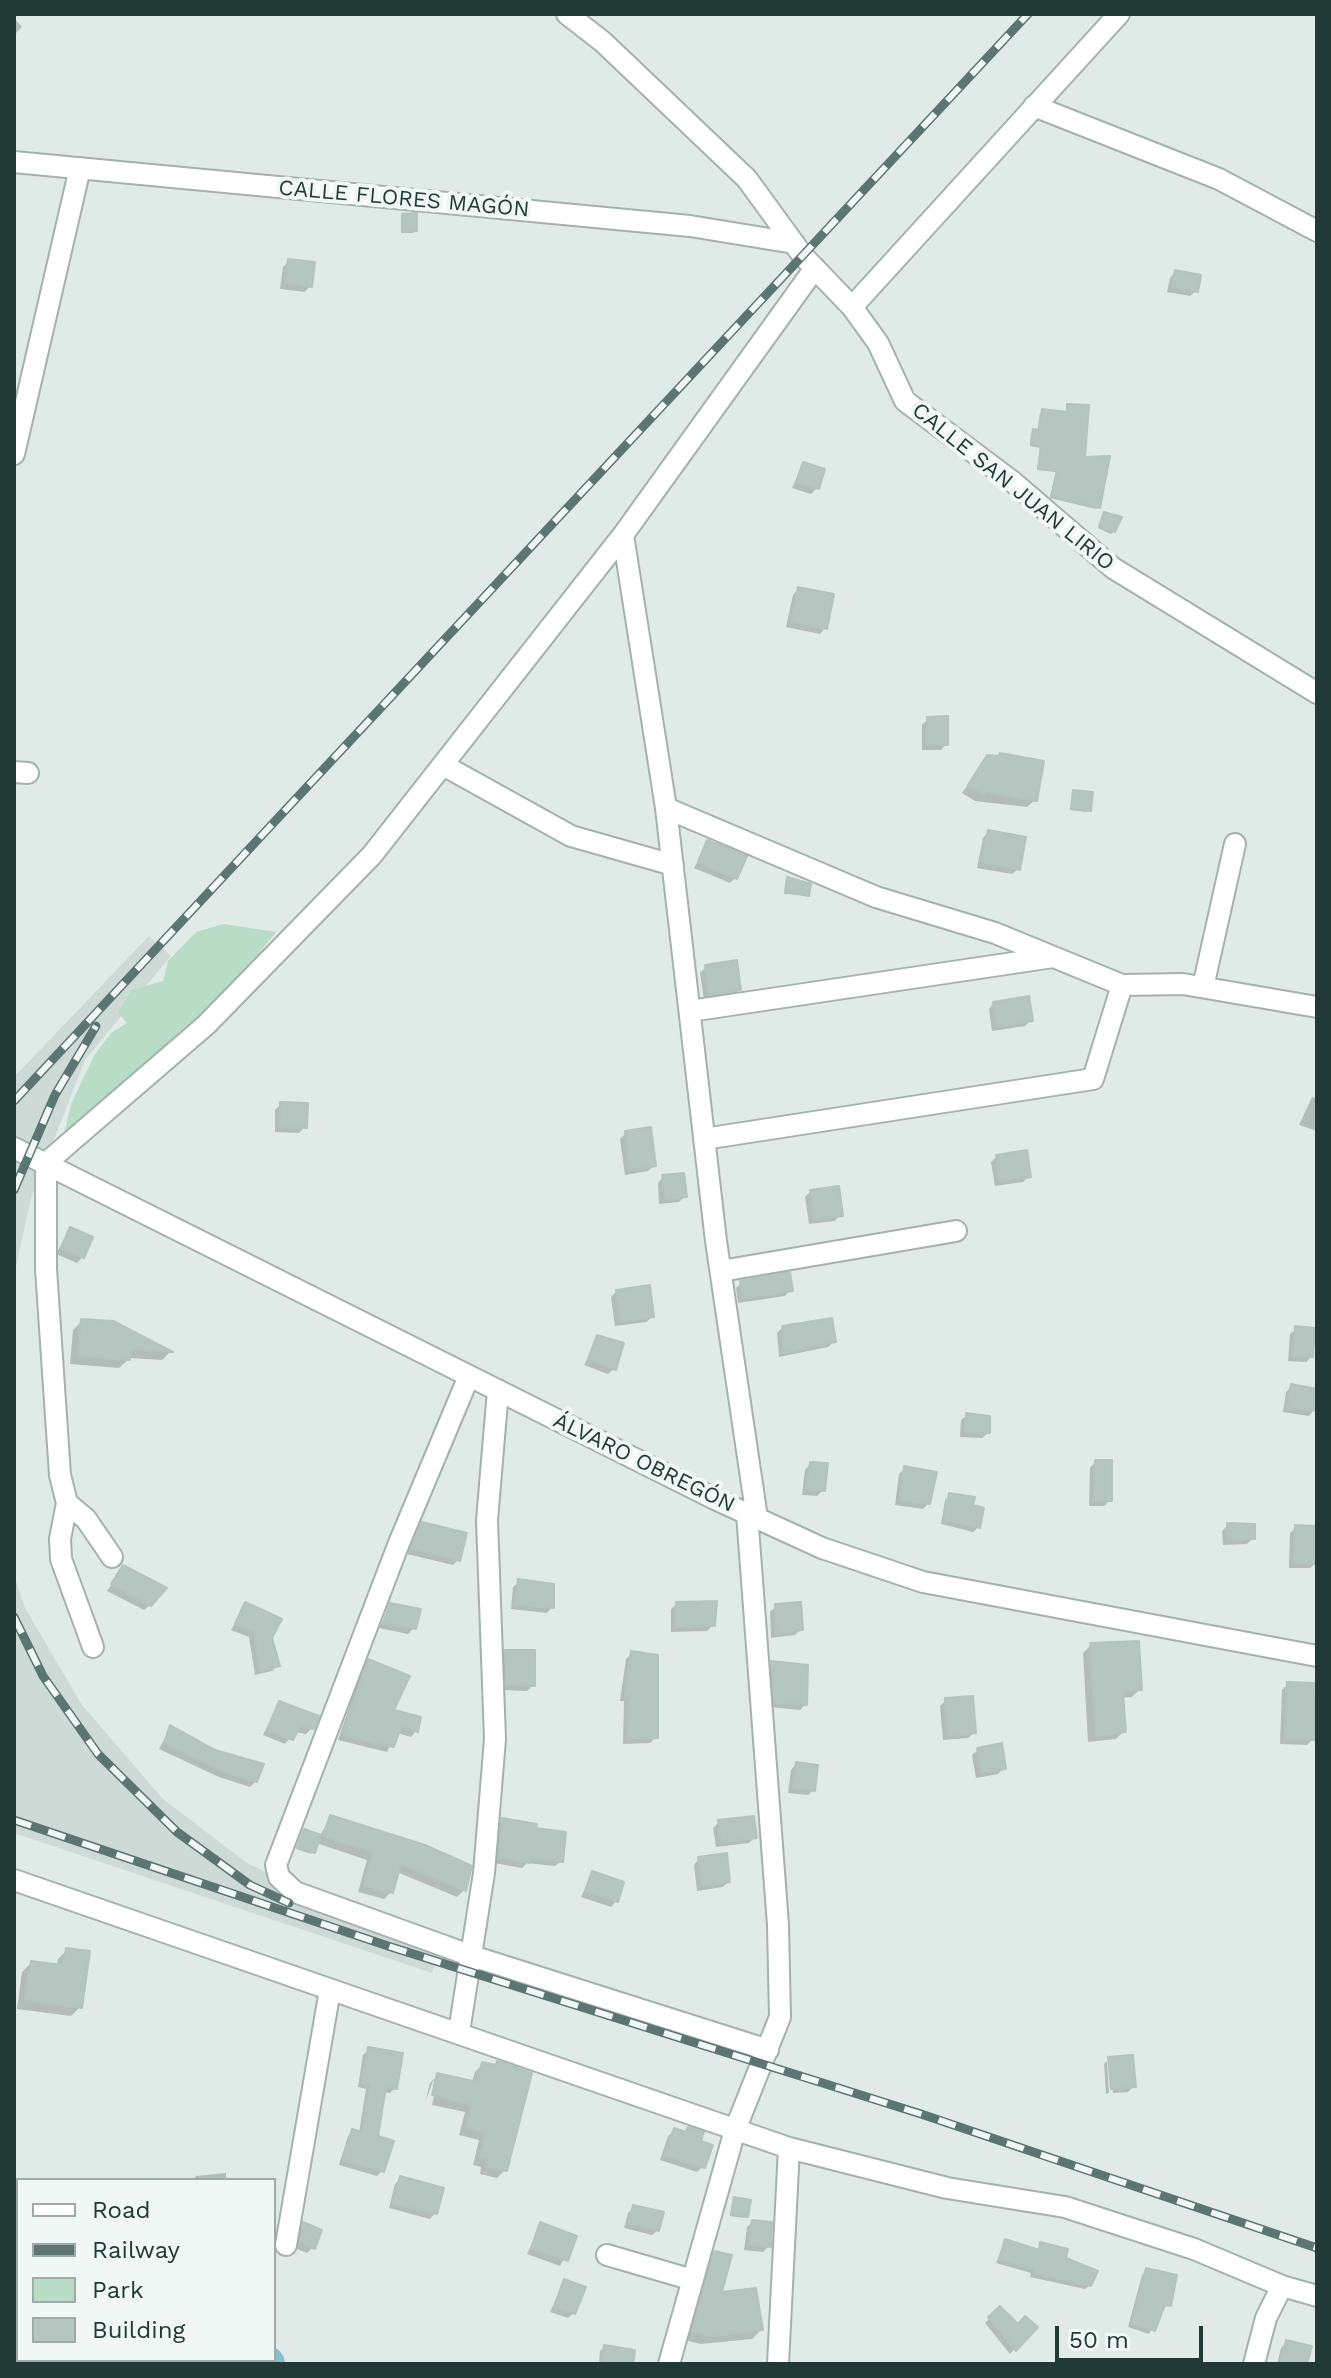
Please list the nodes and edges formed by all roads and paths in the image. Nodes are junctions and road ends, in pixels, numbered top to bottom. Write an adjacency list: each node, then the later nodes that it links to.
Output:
1 (567, 14): 7 (street, CALLE SAN JUAN LIRIO)
2 (1119, 14): 3 (street)
3 (1034, 106): 6 (street); 9 (street)
4 (14, 162): 5 (street, CALLE FLORES MAGÓN)
5 (80, 168): 7 (street, CALLE FLORES MAGÓN); 10 (street)
6 (1317, 231)
7 (794, 243): 8 (street, CALLE SAN JUAN LIRIO)
8 (815, 268): 9 (street, CALLE SAN JUAN LIRIO); 11 (street)
9 (852, 307): 12 (street, CALLE SAN JUAN LIRIO)
10 (14, 454)
11 (623, 535): 13 (street); 14 (street)
12 (1317, 693)
13 (443, 765): 16 (street); 24 (street)
14 (666, 808): 16 (street); 17 (street)
15 (1235, 844): 19 (street)
16 (673, 865): 21 (street)
17 (1053, 957): 18 (street); 21 (street)
18 (1122, 985): 19 (street); 22 (street)
19 (1203, 987): 20 (street)
20 (1317, 1007)
21 (690, 1011): 22 (street)
22 (704, 1139): 26 (street)
23 (14, 1148): 24 (street, ÁLVARO OBREGÓN)
24 (46, 1163): 27 (street, ÁLVARO OBREGÓN); 29 (street)
25 (956, 1231): 26 (street)
26 (721, 1271): 30 (street)
27 (469, 1376): 28 (street, ÁLVARO OBREGÓN); 35 (street)
28 (498, 1390): 30 (street, ÁLVARO OBREGÓN); 35 (street)
29 (67, 1503): 31 (street); 32 (street)
30 (752, 1516): 33 (street, ÁLVARO OBREGÓN); 38 (street)
31 (112, 1557)
32 (93, 1647)
33 (1317, 1656)
34 (14, 1880): 36 (street)
35 (472, 1956): 37 (street); 38 (street)
36 (330, 1990): 37 (street); 41 (street)
37 (459, 2032): 39 (street)
38 (768, 2050): 39 (street)
39 (735, 2130): 40 (street); 43 (street)
40 (789, 2148): 44 (street); 47 (street)
41 (286, 2245)
42 (607, 2255): 43 (street)
43 (693, 2280): 46 (street)
44 (1282, 2286): 45 (street); 48 (street)
45 (1317, 2296)
46 (669, 2364)
47 (778, 2364)
48 (1254, 2364)

